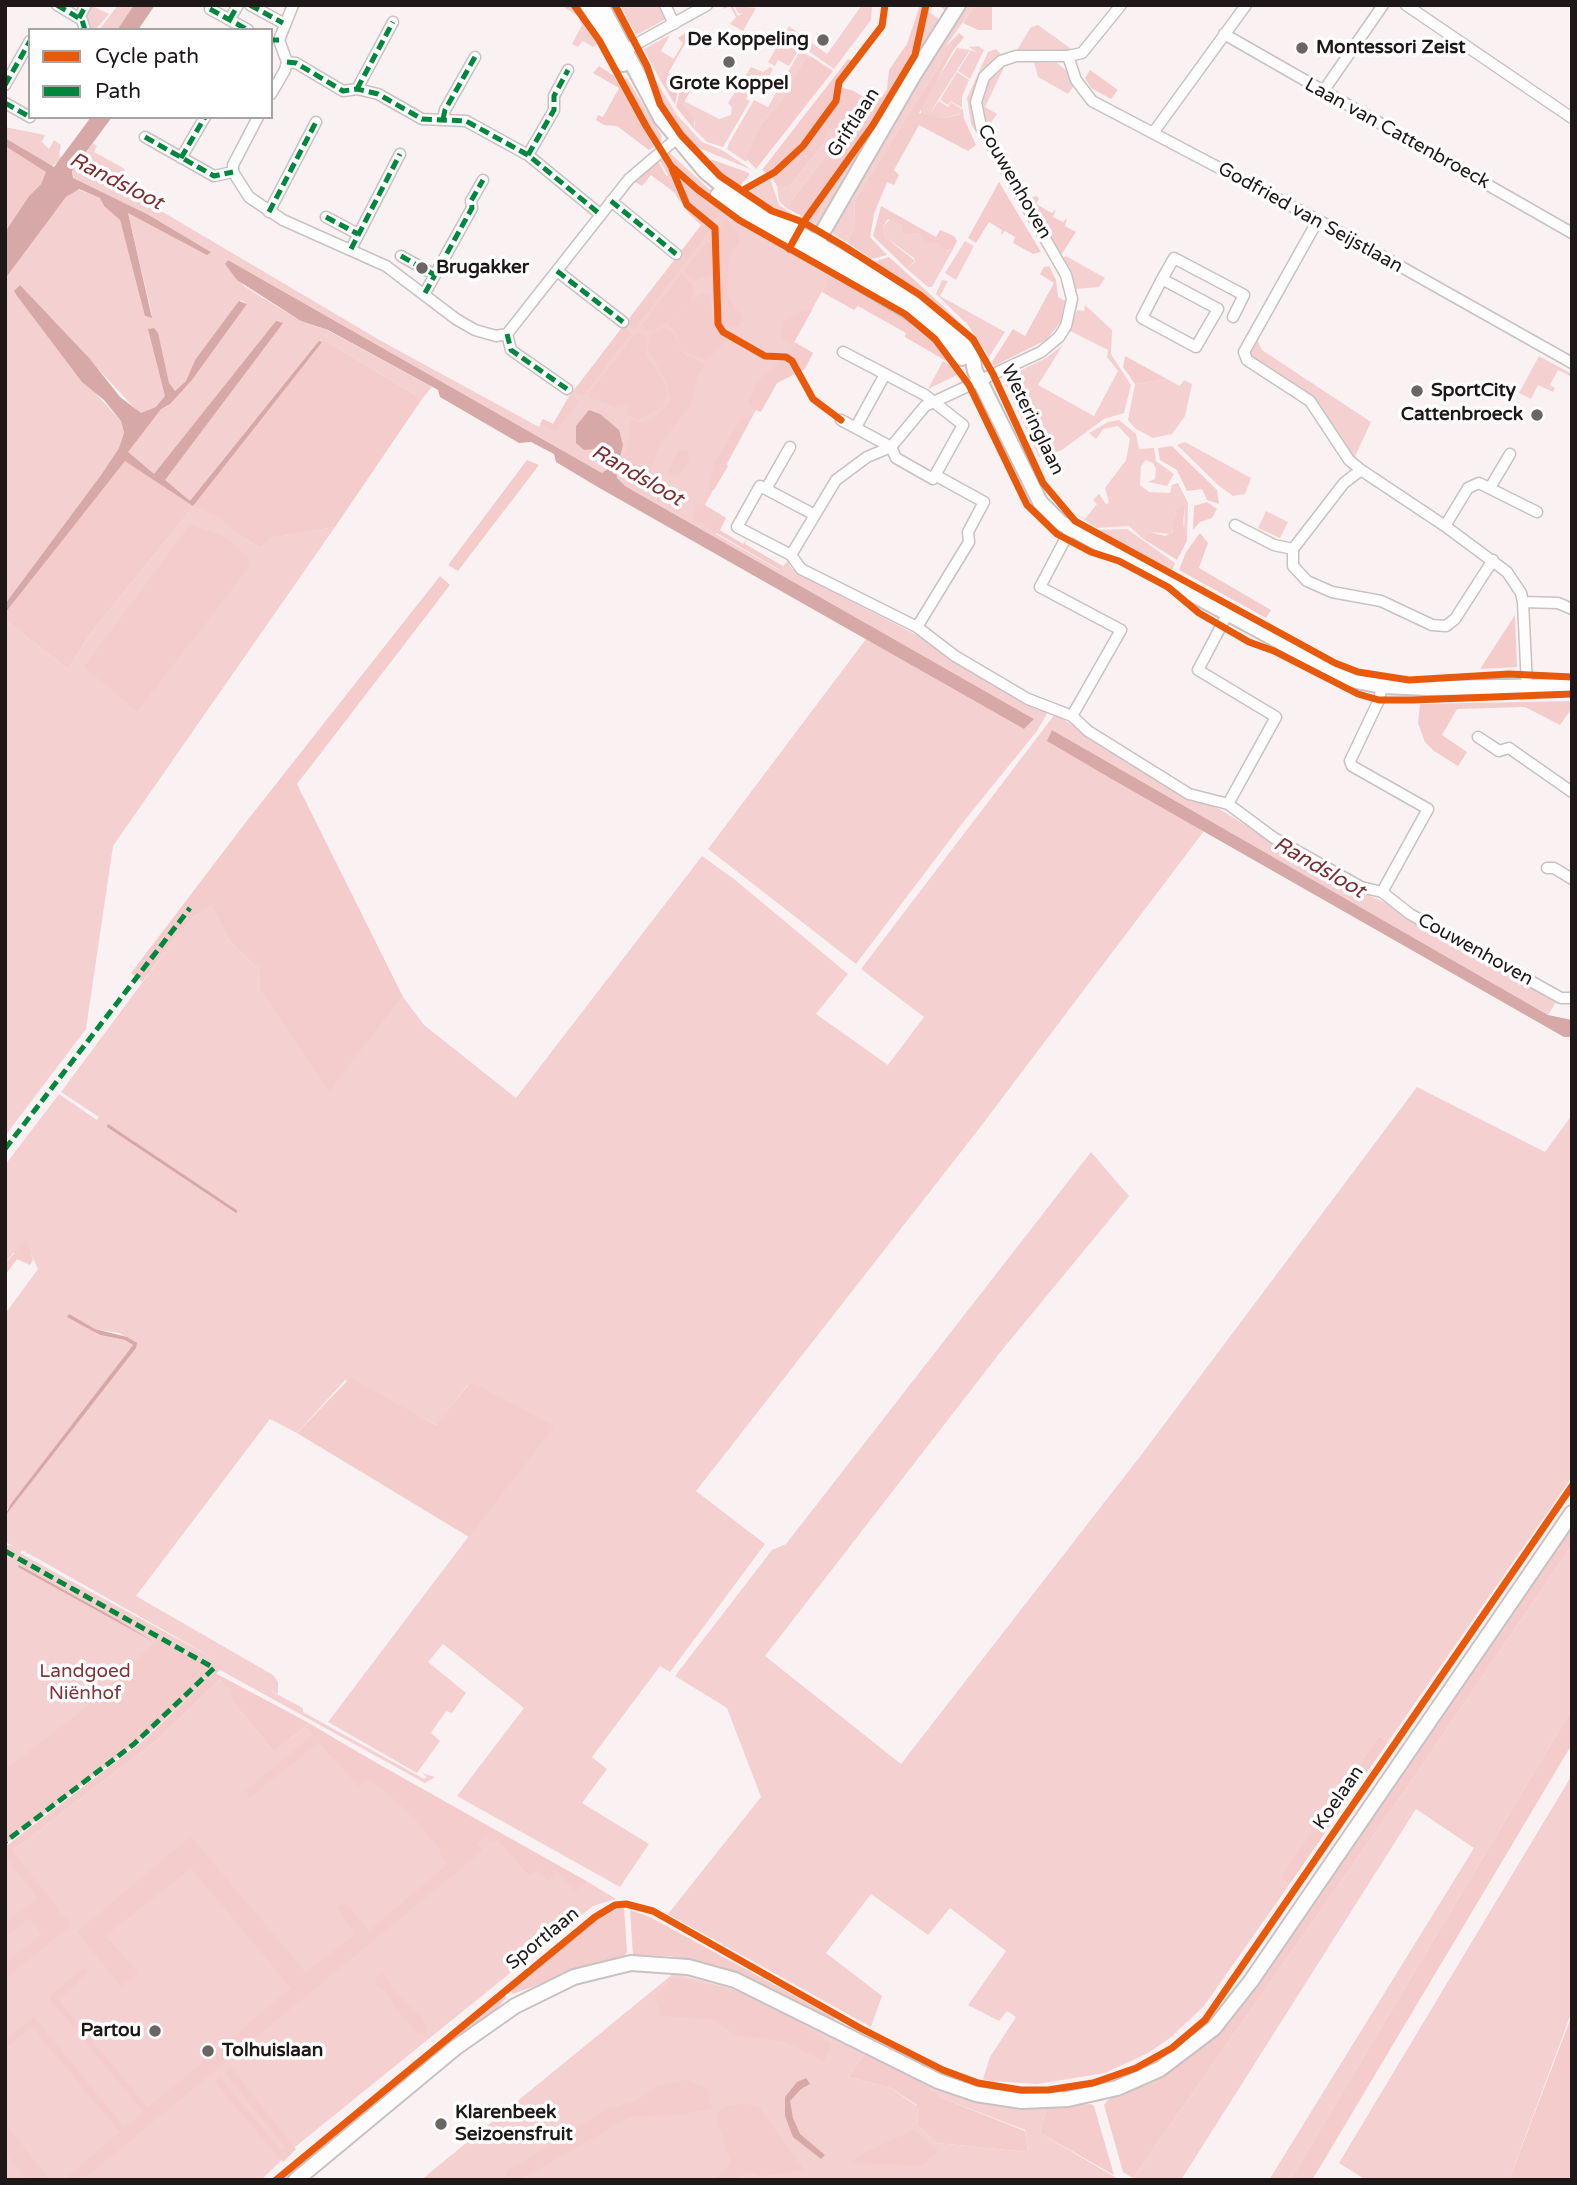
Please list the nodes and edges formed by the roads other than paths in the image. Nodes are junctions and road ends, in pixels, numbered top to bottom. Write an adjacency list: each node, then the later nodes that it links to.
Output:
1 (57, 5): 16 (street)
2 (86, 5): 16 (street)
3 (238, 5): 17 (street)
4 (250, 5): 19 (street)
5 (293, 5): 19 (street)
6 (588, 5): 26 (street, Weteringlaan)
7 (601, 5): 26 (street, Weteringlaan)
8 (665, 5): 20 (street)
9 (707, 5): 20 (street)
10 (958, 5): 57 (street, Griftlaan)
11 (1121, 5): 27 (street)
12 (1246, 5): 23 (street)
13 (1383, 5): 34 (street)
14 (1406, 5): 37 (street)
15 (210, 9): 17 (street)
16 (79, 18): 21 (street)
17 (230, 19): 22 (street)
18 (393, 22): 32 (street)
19 (283, 23): 24 (street)
20 (674, 24): 26 (street)
21 (85, 28)
22 (245, 28)
23 (1224, 34): 34 (street, Laan van Cattenbroeck); 42 (street)
24 (275, 40): 29 (street)
25 (28, 45): 31 (street)
26 (621, 52): 44 (street, Weteringlaan)
27 (1068, 56): 42 (street, Godfried van Seijstlaan); 71 (street, Couwenhoven)
28 (475, 57): 40 (street)
29 (287, 62): 32 (street); 33 (street)
30 (568, 70): 46 (street)
31 (5, 85)
32 (357, 89): 40 (street)
33 (273, 90)
34 (1322, 93): 55 (street, Laan van Cattenbroeck)
35 (5, 103): 36 (street)
36 (28, 116)
37 (1572, 118)
38 (204, 119): 47 (street)
39 (257, 119): 48 (street)
40 (443, 119): 46 (street)
41 (316, 122): 51 (street)
42 (1153, 133): 54 (street, Godfried van Seijstlaan)
43 (145, 137): 47 (street)
44 (673, 142): 50 (street); 57 (street, Weteringlaan)
45 (400, 153): 56 (street)
46 (528, 155): 52 (street)
47 (181, 158): 48 (street)
48 (233, 172): 51 (street)
49 (483, 180): 62 (street)
50 (611, 201): 52 (street); 59 (street)
51 (269, 212): 58 (street)
52 (601, 215): 61 (street)
53 (326, 217): 56 (street)
54 (1318, 220): 69 (street, Godfried van Seijstlaan); 79 (street)
55 (1572, 233)
56 (358, 234): 58 (street)
57 (813, 248): 71 (street, Weteringlaan)
58 (351, 249): 64 (street)
59 (676, 254)
60 (401, 256): 62 (street)
61 (557, 271): 66 (street); 67 (street)
62 (435, 275): 64 (street)
63 (1163, 279): 63 (street); 65 (street)
64 (425, 293): 67 (street)
65 (1233, 317)
66 (623, 322)
67 (508, 334): 72 (street)
68 (843, 352): 70 (street)
69 (1572, 363)
70 (884, 376): 73 (street); 75 (street)
71 (978, 376): 73 (street, Couwenhoven); 87 (street, Weteringlaan)
72 (567, 389)
73 (933, 402): 77 (street, Couwenhoven); 80 (street)
74 (841, 420): 75 (street)
75 (856, 427): 77 (street)
76 (790, 447): 82 (street, Couwenhoven)
77 (891, 447): 80 (street); 84 (street, Couwenhoven)
78 (1510, 454): 81 (street)
79 (1361, 470): 86 (street); 88 (street)
80 (935, 475): 94 (street)
81 (1491, 486): 83 (street); 86 (street)
82 (766, 489): 84 (street); 89 (street, Couwenhoven)
83 (1537, 512)
84 (813, 514): 89 (street, Couwenhoven)
85 (1235, 525): 88 (street)
86 (1446, 526): 90 (street)
87 (1071, 528): 93 (street, Weteringlaan); 98 (street)
88 (1293, 549): 90 (street)
89 (792, 555): 94 (street, Couwenhoven)
90 (1493, 560): 91 (street)
91 (1523, 602): 92 (street); 96 (street)
92 (1572, 609)
93 (1228, 613): 95 (street, Weteringlaan); 101 (street)
94 (917, 627): 98 (street, Couwenhoven)
95 (1381, 686): 96 (street, Weteringlaan); 104 (street)
96 (1527, 686): 97 (street, Weteringlaan)
97 (1572, 686)
98 (1072, 716): 101 (street, Couwenhoven)
99 (1478, 737): 100 (street)
100 (1572, 792)
101 (1228, 804): 104 (street, Couwenhoven)
102 (1547, 868): 103 (street)
103 (1572, 879)
104 (1382, 892): 105 (street, Couwenhoven)
105 (1572, 998)
106 (1572, 1513): 107 (street, Koelaan)
107 (976, 2094): 108 (street, Sportlaan)
108 (296, 2180)

